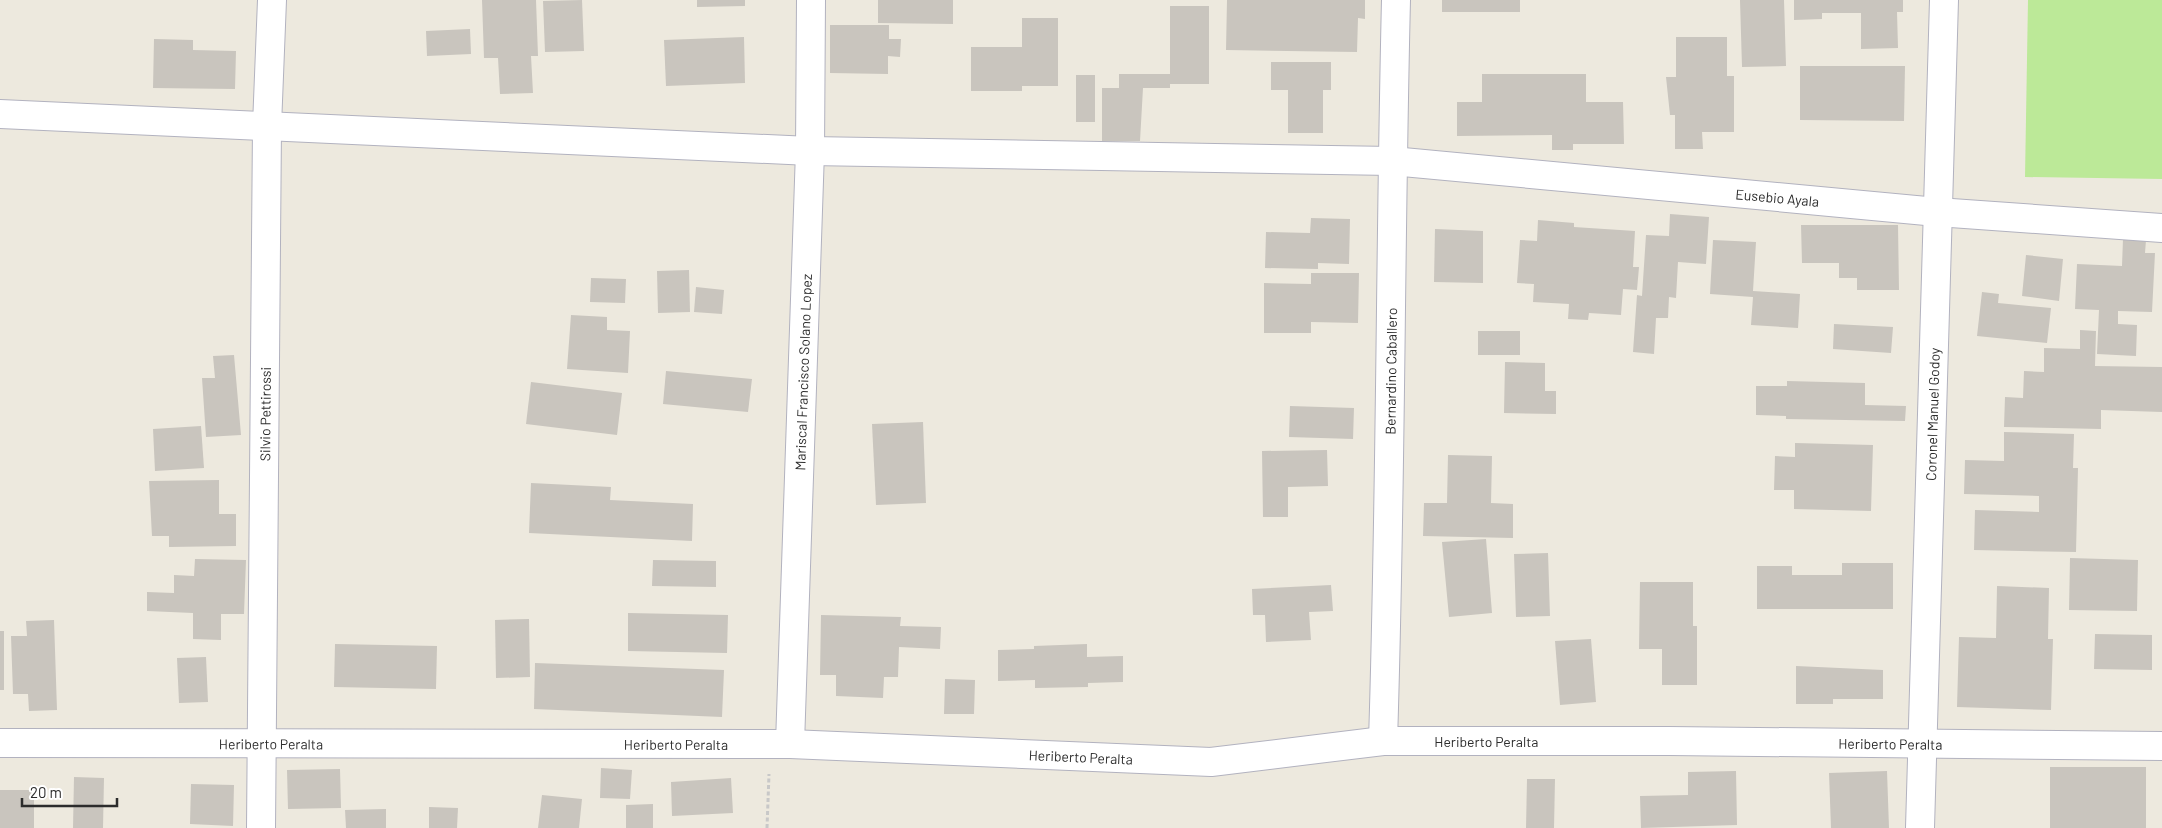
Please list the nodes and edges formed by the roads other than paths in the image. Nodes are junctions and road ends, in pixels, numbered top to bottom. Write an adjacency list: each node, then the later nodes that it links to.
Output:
1 (272, 0): 6 (street, Silvio Pettirossi)
2 (811, 0): 7 (street, Mariscal Francisco Solano Lopez)
3 (1396, 0): 8 (street, Bernardino Caballero)
4 (1944, 0): 9 (street, Coronel Manuel Godoy)
5 (0, 114): 6 (street, Eusebio Ayala)
6 (268, 126): 7 (street, Eusebio Ayala); 11 (street, Silvio Pettirossi)
7 (810, 151): 8 (street, Eusebio Ayala); 14 (street, Mariscal Francisco Solano Lopez)
8 (1392, 161): 9 (street, Eusebio Ayala); 12 (street, Bernardino Caballero)
9 (1936, 212): 10 (street, Eusebio Ayala); 15 (street, Coronel Manuel Godoy)
10 (2162, 228)
11 (262, 741): 13 (street, Heriberto Peralta); 14 (street, Heriberto Peralta); 17 (street, Silvio Pettirossi)
12 (1383, 741): 14 (street, Heriberto Peralta); 15 (street, Heriberto Peralta)
13 (0, 742)
14 (779, 744)
15 (1921, 744): 16 (street, Heriberto Peralta); 18 (street, Coronel Manuel Godoy)
16 (2162, 746)
17 (261, 828)
18 (1920, 828)

